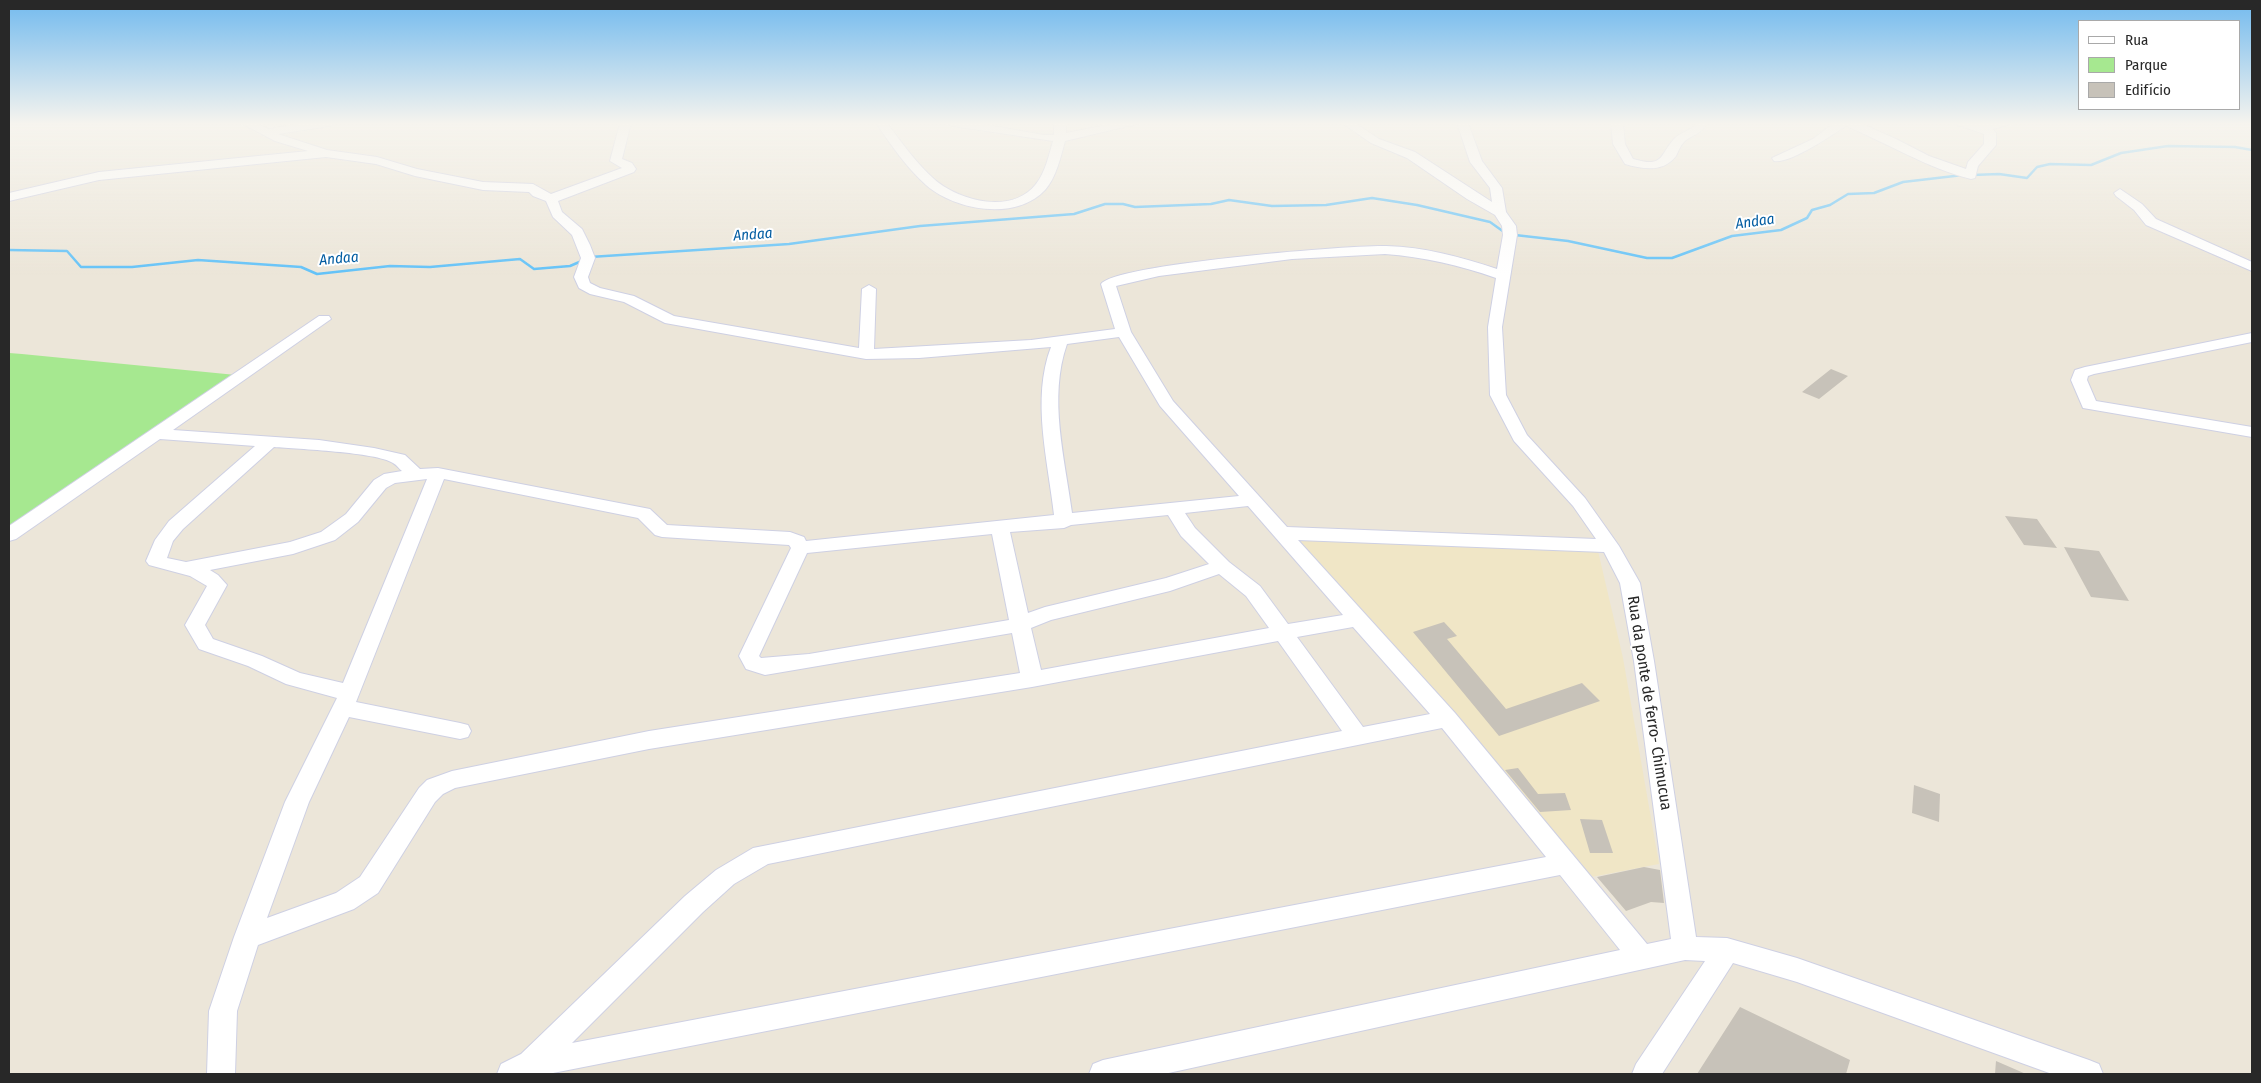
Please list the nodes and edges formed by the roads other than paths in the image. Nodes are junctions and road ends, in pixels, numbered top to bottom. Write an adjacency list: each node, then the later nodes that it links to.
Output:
1 (122, 174): 9 (street)
2 (422, 174): 10 (street)
3 (622, 174): 10 (street)
4 (922, 174): 5 (street)
5 (1048, 174)
6 (1437, 174): 11 (street)
7 (1485, 174): 11 (street, Rua da ponte de ferro- Chimucua)
8 (2120, 193): 12 (street)
9 (9, 197)
10 (552, 199): 19 (street)
11 (1500, 212): 13 (street, Rua da ponte de ferro- Chimucua)
12 (2252, 266)
13 (1504, 276): 16 (street); 31 (street, Rua da ponte de ferro- Chimucua)
14 (869, 289): 19 (street)
15 (324, 319): 21 (street)
16 (1124, 332): 18 (street); 25 (street)
17 (2252, 338): 20 (street)
18 (1061, 341): 19 (street); 27 (street)
19 (866, 354)
20 (2252, 432)
21 (154, 434): 22 (street); 30 (street)
22 (268, 443): 24 (street); 34 (street)
23 (438, 473): 24 (street); 32 (street); 39 (street)
24 (416, 475): 34 (street)
25 (1254, 500): 26 (street); 29 (street)
26 (1174, 510): 27 (street); 33 (street)
27 (1064, 522): 28 (street)
28 (1000, 528): 32 (street); 36 (street)
29 (1280, 533): 31 (street); 35 (street)
30 (9, 535)
31 (1610, 546): 45 (street, Rua da ponte de ferro- Chimucua)
32 (800, 548): 36 (street)
33 (1222, 566): 36 (street); 37 (street)
34 (184, 569): 39 (street)
35 (1356, 620): 37 (street); 40 (street)
36 (1020, 625): 38 (street)
37 (1280, 633): 38 (street); 42 (street)
38 (1032, 680): 44 (street)
39 (347, 701): 41 (street); 44 (street)
40 (1447, 719): 42 (street); 43 (street)
41 (460, 731)
42 (1358, 737): 48 (street)
43 (1566, 864): 47 (street); 48 (street)
44 (247, 937): 49 (street)
45 (1685, 948): 46 (street); 47 (street)
46 (1727, 950): 51 (street); 52 (street)
47 (1641, 956): 50 (street)
48 (521, 1069)
49 (221, 1074)
50 (1103, 1074)
51 (1646, 1074)
52 (2089, 1074)

